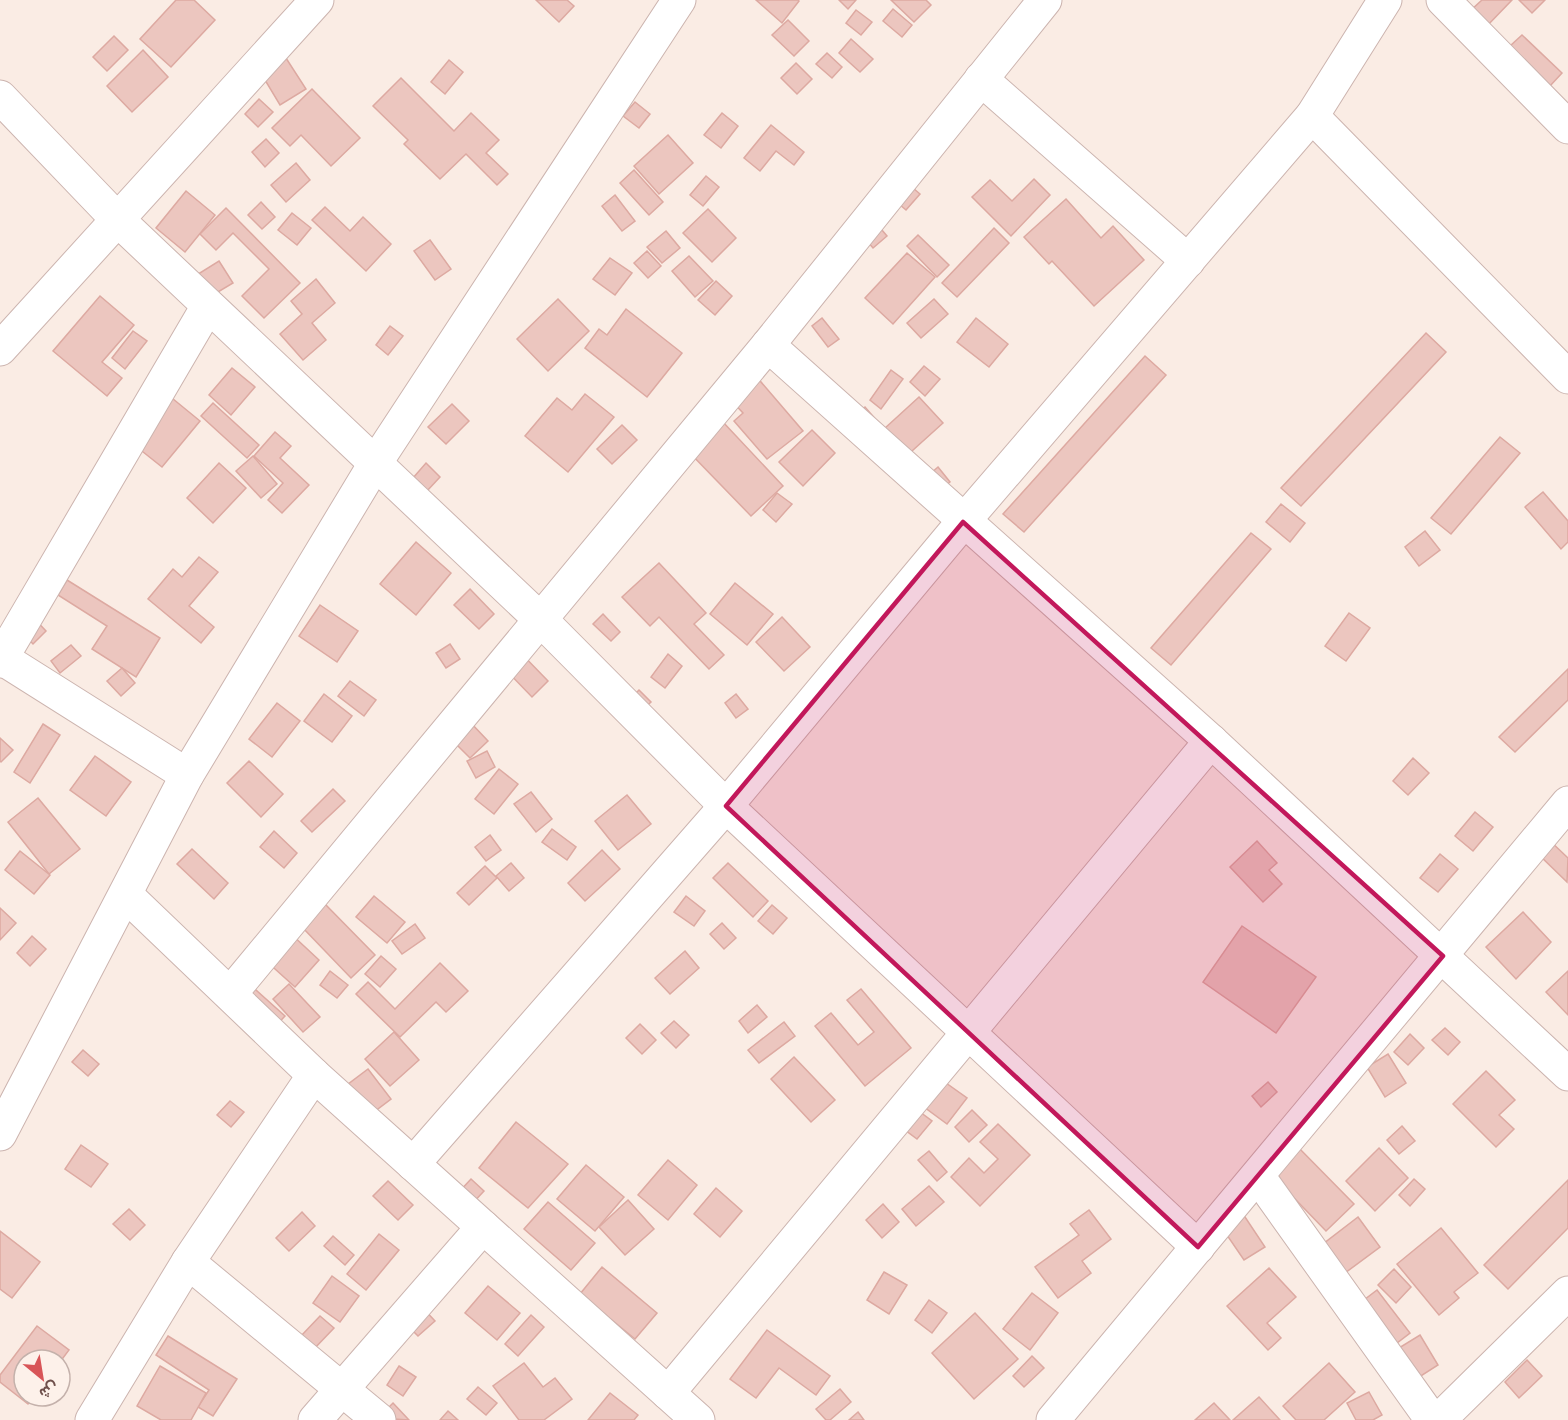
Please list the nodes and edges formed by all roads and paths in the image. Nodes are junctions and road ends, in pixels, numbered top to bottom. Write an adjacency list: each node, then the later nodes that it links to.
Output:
1 (317, 0): 10 (street)
2 (679, 0): 16 (street)
3 (1045, 0): 6 (street)
4 (1385, 0): 8 (street)
5 (1443, 0): 9 (street)
6 (981, 79): 11 (street); 13 (street)
7 (0, 97): 10 (street)
8 (1312, 116): 11 (street); 15 (street)
9 (1568, 127)
10 (117, 219): 12 (street); 14 (street)
11 (1188, 261): 17 (street)
12 (208, 306): 16 (street); 19 (street)
13 (768, 345): 17 (street); 18 (street)
14 (0, 349)
15 (1568, 377)
16 (376, 462): 18 (street); 21 (street)
17 (963, 522): 20 (street); 23 (street)
18 (541, 620): 23 (street); 26 (street)
19 (1, 658): 21 (street)
20 (1211, 741): 25 (street); 27 (street)
21 (187, 775): 24 (street)
22 (1568, 803): 25 (street)
23 (726, 806): 27 (street); 31 (street)
24 (126, 895): 26 (street); 30 (street)
25 (1443, 956): 28 (street); 32 (street)
26 (230, 994): 29 (street)
27 (970, 1032): 34 (street); 38 (street)
28 (1568, 1074)
29 (314, 1075): 31 (street); 35 (street)
30 (4, 1115)
31 (413, 1164): 33 (street)
32 (1258, 1176): 34 (street); 44 (street)
33 (483, 1227): 37 (street); 38 (street)
34 (1198, 1247): 43 (street)
35 (188, 1262): 37 (street); 39 (street)
36 (1568, 1293): 45 (street)
37 (342, 1388): 40 (street); 41 (street)
38 (668, 1393): 42 (street)
39 (92, 1420)
40 (315, 1420)
41 (379, 1420)
42 (698, 1420)
43 (1053, 1420)
44 (1432, 1420)
45 (1439, 1420)

